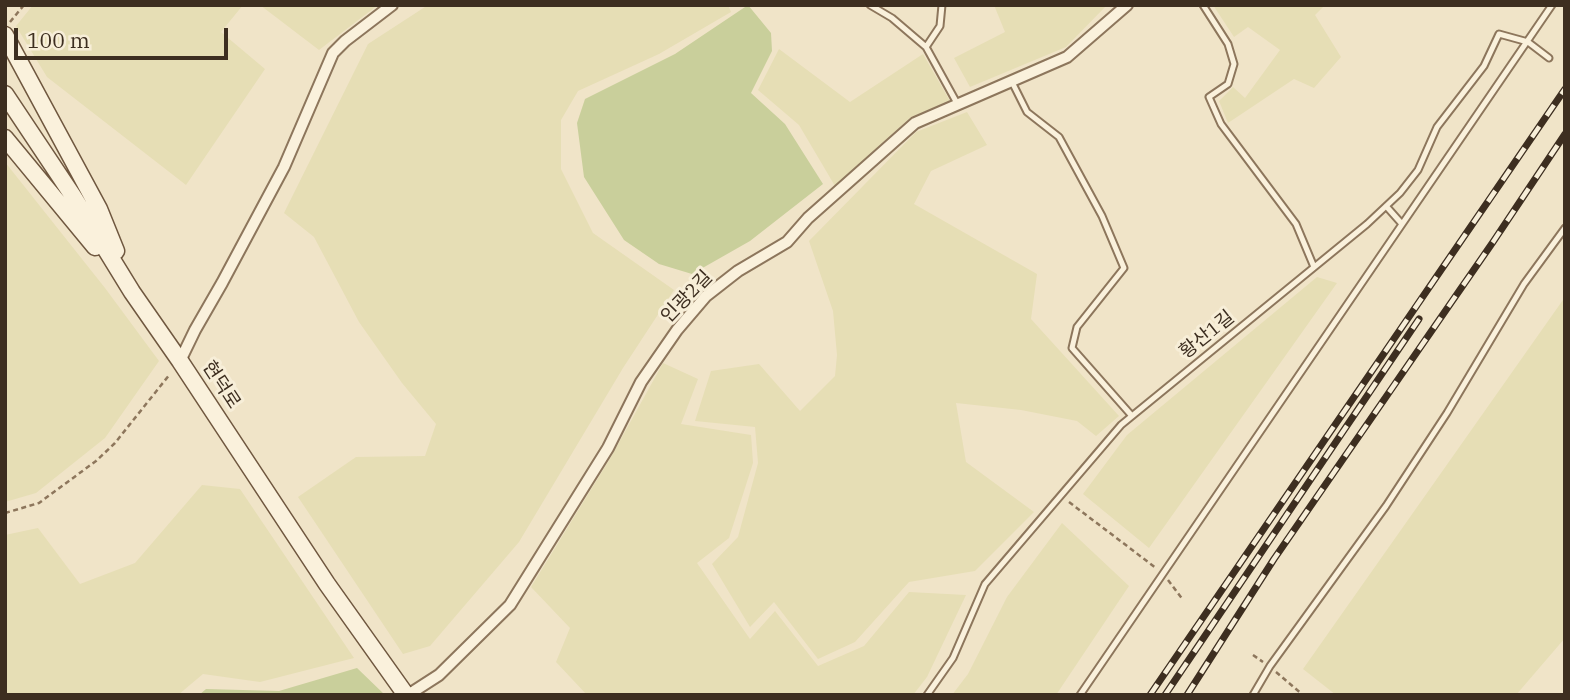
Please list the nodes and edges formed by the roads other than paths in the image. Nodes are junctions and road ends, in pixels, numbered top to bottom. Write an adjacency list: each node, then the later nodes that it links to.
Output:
1 (392, 5): 20 (street)
2 (870, 5): 9 (lane)
3 (942, 5): 9 (lane)
4 (1127, 5): 11 (street, 인광2길)
5 (1203, 5): 18 (lane)
6 (1552, 5): 8 (lane)
7 (5, 35): 19 (street)
8 (1528, 42): 10 (lane); 15 (lane, 황산1길); 16 (lane)
9 (926, 47): 13 (lane)
10 (1549, 58)
11 (1012, 82): 13 (street, 인광2길); 21 (lane)
12 (5, 94): 19 (street, 현덕로)
13 (958, 105): 22 (street, 인광2길)
14 (5, 138): 19 (street)
15 (1386, 206): 16 (lane); 18 (lane, 황산1길)
16 (1402, 224): 24 (lane)
17 (1565, 228): 25 (lane)
18 (1314, 267): 21 (lane, 황산1길)
19 (132, 292): 20 (street, 현덕로)
20 (180, 360): 22 (street, 현덕로)
21 (1132, 416): 23 (lane, 황산1길)
22 (407, 695)
23 (926, 695)
24 (1080, 695)
25 (1253, 695)

